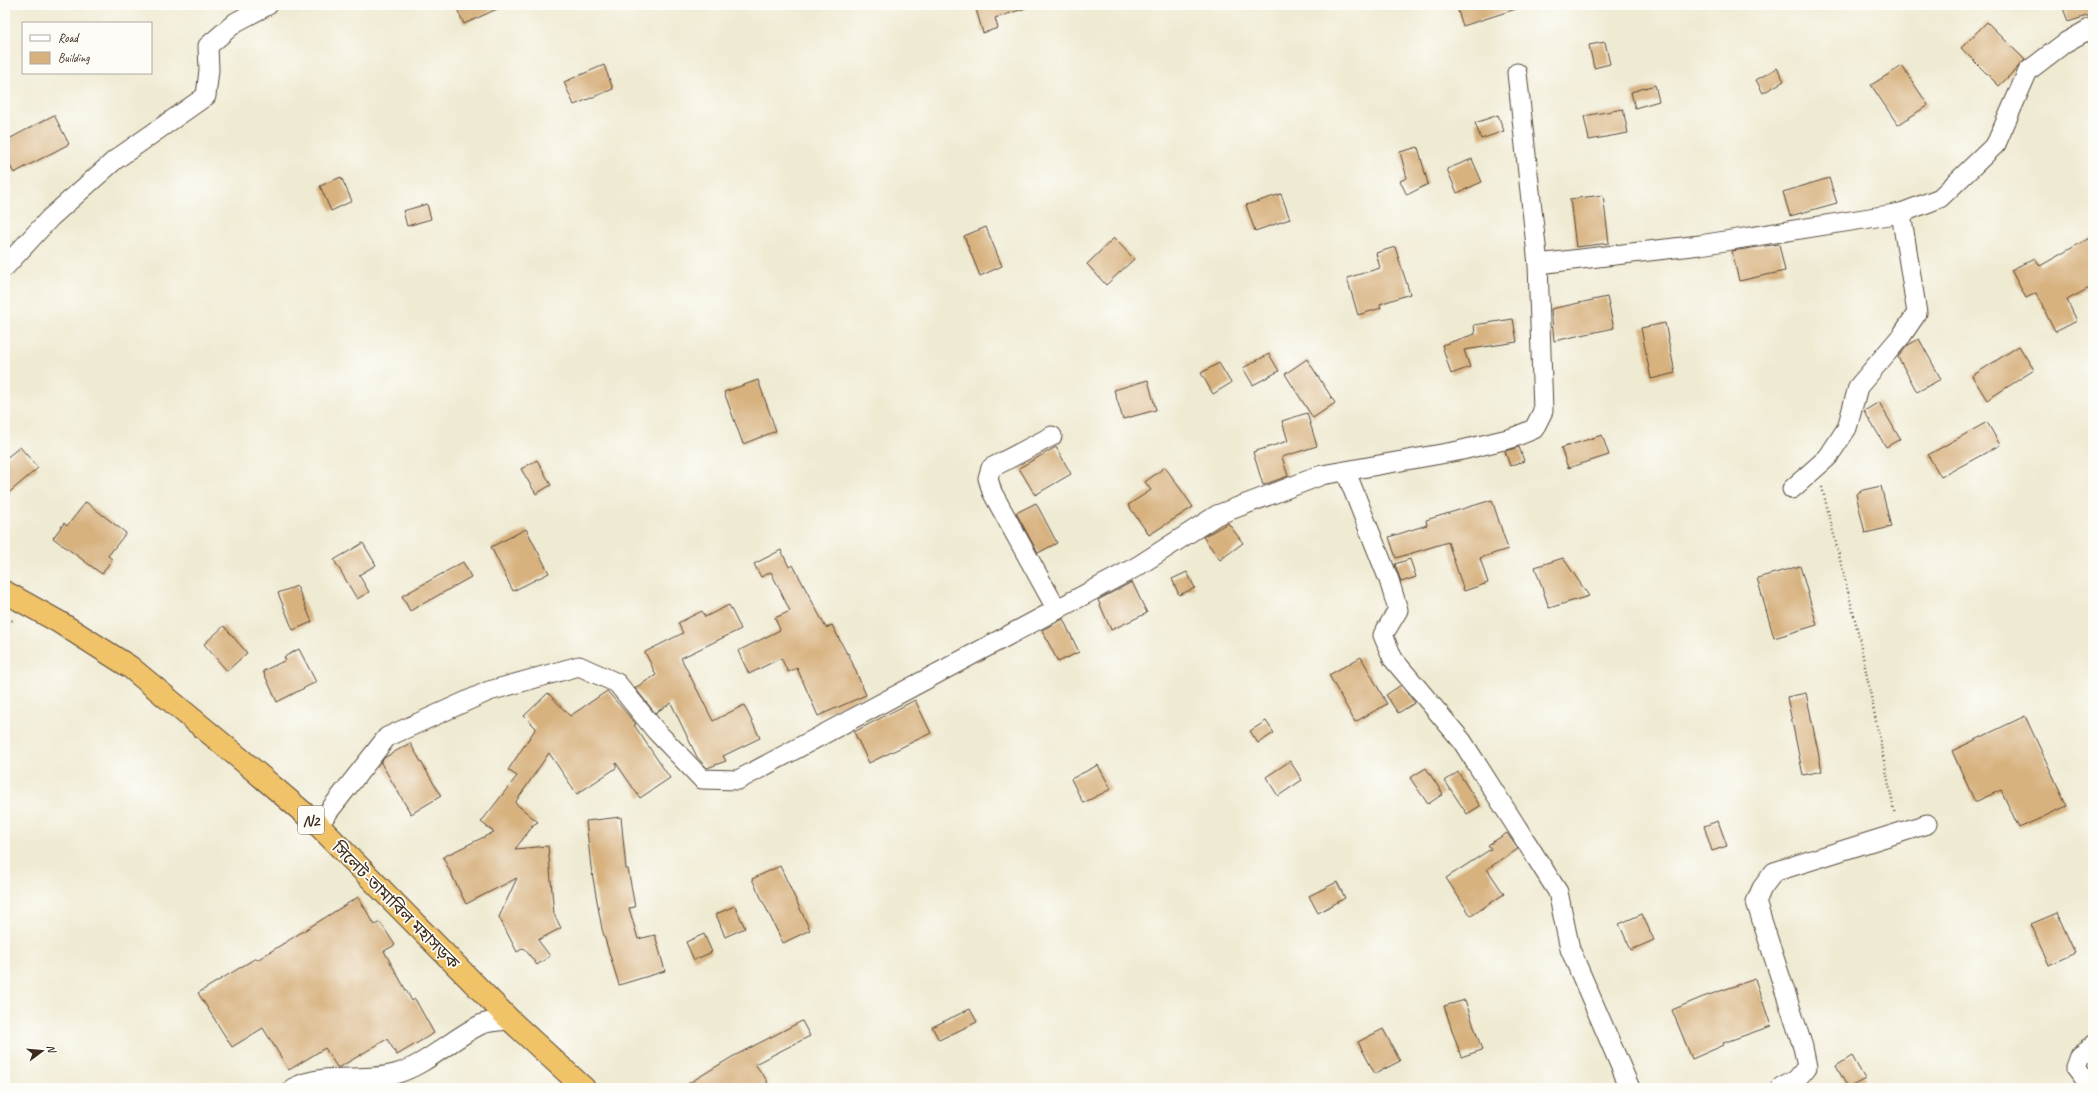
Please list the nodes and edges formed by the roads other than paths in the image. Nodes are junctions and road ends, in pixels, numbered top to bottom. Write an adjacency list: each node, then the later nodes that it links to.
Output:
1 (268, 5): 6 (street)
2 (2093, 27): 4 (street)
3 (1517, 73): 5 (street)
4 (1901, 213): 5 (street); 9 (street)
5 (1538, 264): 8 (street)
6 (5, 267)
7 (1052, 436): 11 (street)
8 (1346, 472): 11 (street); 18 (street)
9 (1792, 489)
10 (5, 592): 13 (highway, সিলেট-তামাবিল মহাসড়ক / N2)
11 (1057, 610): 13 (street)
12 (1927, 824): 19 (street)
13 (318, 825): 14 (highway, সিলেট-তামাবিল মহাসড়ক / N2)
14 (510, 1020): 16 (street); 17 (highway, সিলেট-তামাবিল মহাসড়ক / N2)
15 (2093, 1045): 20 (street)
16 (293, 1088)
17 (584, 1088)
18 (1630, 1088)
19 (1781, 1088)
20 (2092, 1088)

